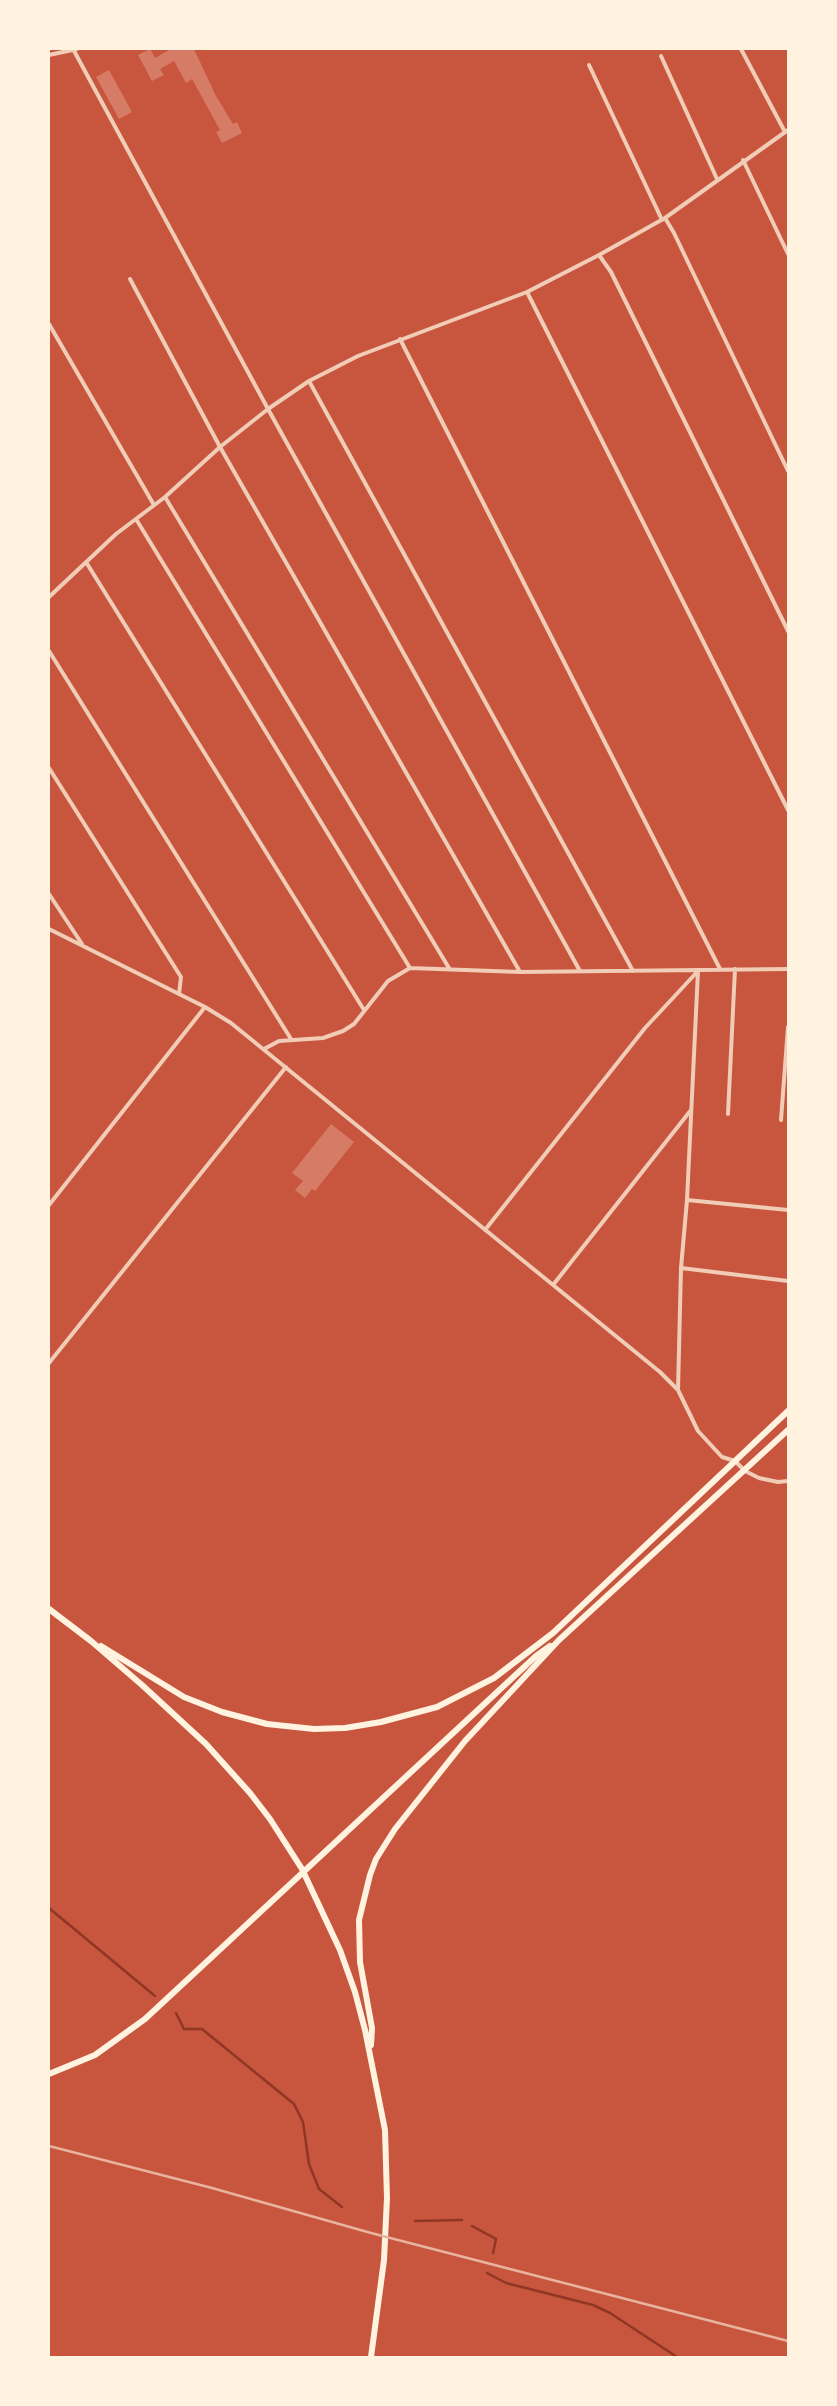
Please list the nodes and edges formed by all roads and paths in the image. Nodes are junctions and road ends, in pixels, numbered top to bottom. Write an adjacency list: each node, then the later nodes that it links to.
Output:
1 (74, 49): 3 (street); 17 (street)
2 (741, 49): 6 (street)
3 (49, 56)
4 (661, 56): 8 (street)
5 (589, 65): 9 (street)
6 (787, 131): 7 (street)
7 (743, 160): 8 (street); 10 (street)
8 (717, 179): 9 (street)
9 (663, 219): 11 (street); 19 (street)
10 (788, 254)
11 (599, 255): 13 (street); 25 (street)
12 (130, 279): 18 (street)
13 (527, 292): 15 (street); 28 (street)
14 (49, 324): 21 (street)
15 (400, 339): 16 (street); 34 (street)
16 (309, 381): 17 (street); 38 (street)
17 (268, 409): 18 (street); 37 (street)
18 (220, 447): 20 (street); 40 (street)
19 (788, 471)
20 (164, 497): 21 (street); 33 (street)
21 (154, 505): 22 (street)
22 (136, 519): 23 (street); 32 (street)
23 (86, 562): 24 (street); 43 (street)
24 (49, 597)
25 (788, 630)
26 (49, 651): 45 (street)
27 (49, 768): 41 (street)
28 (788, 810)
29 (49, 894): 31 (street)
30 (49, 929): 31 (street)
31 (82, 945): 41 (street)
32 (410, 968): 33 (street); 43 (street)
33 (449, 968): 40 (street)
34 (720, 969): 36 (street); 39 (street)
35 (788, 969): 36 (street)
36 (735, 970): 49 (street)
37 (580, 971): 38 (street); 40 (street)
38 (633, 971): 39 (street)
39 (698, 971): 48 (street); 54 (street)
40 (520, 972)
41 (179, 994): 42 (street)
42 (205, 1007): 46 (street); 52 (street)
43 (364, 1010): 45 (street)
44 (788, 1027): 50 (street)
45 (291, 1039): 46 (street)
46 (264, 1049): 47 (street)
47 (286, 1067): 54 (street); 58 (street)
48 (691, 1110): 51 (street); 57 (street)
49 (728, 1114)
50 (781, 1120)
51 (687, 1200): 53 (street); 55 (street)
52 (49, 1205)
53 (788, 1210)
54 (485, 1230): 57 (street)
55 (681, 1268): 56 (street); 59 (street)
56 (788, 1281)
57 (553, 1285): 59 (street)
58 (49, 1363)
59 (678, 1390): 62 (street)
60 (788, 1411): 62 (main road)
61 (788, 1430): 63 (main road)
62 (735, 1461): 63 (street); 66 (main road)
63 (745, 1471): 64 (street); 67 (main road)
64 (788, 1481)
65 (49, 1609): 68 (main road)
66 (553, 1633): 68 (main road); 69 (main road)
67 (559, 1640): 69 (main road); 70 (main road)
68 (91, 1641): 70 (main road)
69 (536, 1656): 71 (main road)
70 (370, 2053): 72 (main road)
71 (49, 2074)
72 (371, 2357)

